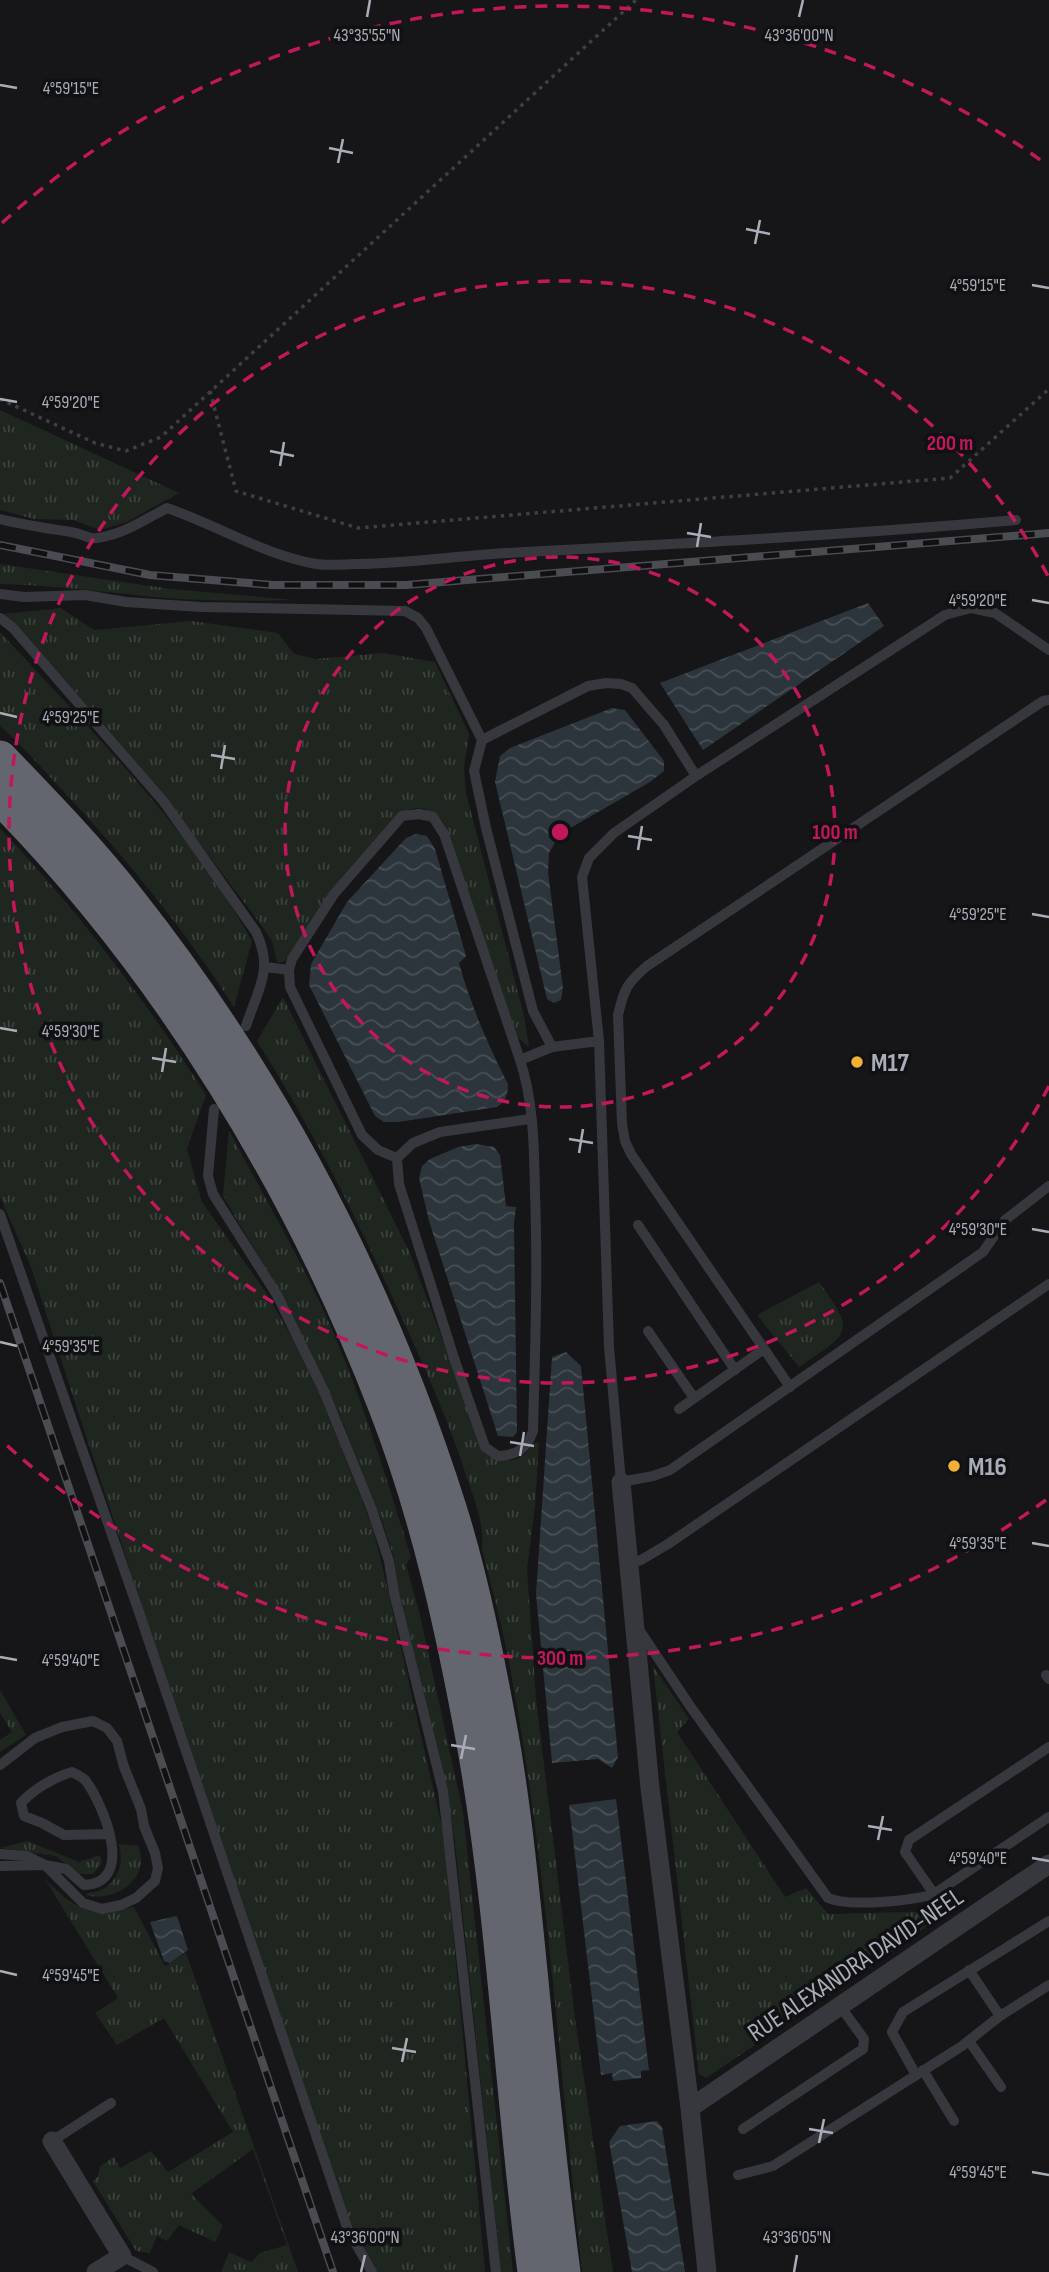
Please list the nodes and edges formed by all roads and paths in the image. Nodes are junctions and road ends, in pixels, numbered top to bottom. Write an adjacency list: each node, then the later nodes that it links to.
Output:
1 (636, 0): 3 (path)
2 (1049, 388): 3 (path)
3 (210, 391): 4 (path)
4 (0, 399)
5 (0, 519): 6 (lane)
6 (1016, 520)
7 (0, 594): 11 (lane)
8 (0, 618): 15 (lane)
9 (1049, 650): 13 (lane)
10 (1049, 700): 29 (lane)
11 (482, 740): 13 (lane); 19 (lane)
12 (0, 758): 66 (highway)
13 (696, 776): 18 (lane)
14 (0, 797): 65 (highway)
15 (266, 967): 16 (lane); 17 (lane)
16 (289, 970): 20 (lane); 23 (lane)
17 (246, 1026)
18 (599, 1041): 19 (lane); 34 (lane)
19 (552, 1047): 20 (lane)
20 (520, 1060): 22 (lane)
21 (214, 1109): 64 (lane)
22 (530, 1119): 23 (lane); 23 (lane)
23 (397, 1158)
24 (1049, 1186): 31 (lane)
25 (0, 1214): 63 (lane)
26 (638, 1225): 30 (lane)
27 (1049, 1284): 35 (lane)
28 (648, 1331): 32 (lane)
29 (764, 1349): 30 (lane); 31 (lane)
30 (735, 1370): 32 (lane)
31 (790, 1387): 34 (lane)
32 (694, 1398): 33 (lane)
33 (678, 1409)
34 (621, 1482): 35 (street)
35 (629, 1564): 36 (street)
36 (634, 1622): 45 (lane); 55 (street)
37 (1049, 1747): 45 (lane)
38 (0, 1765): 43 (lane)
39 (1049, 1817): 45 (lane)
40 (108, 1834): 40 (lane); 43 (lane)
41 (0, 1854): 43 (lane)
42 (1049, 1864): 49 (street, RUE ALEXANDRA DAVID-NEEL)
43 (45, 1865): 44 (lane)
44 (0, 1866)
45 (934, 1894)
46 (1049, 1921): 47 (lane)
47 (969, 1970): 50 (lane); 52 (lane)
48 (1049, 1985): 50 (lane)
49 (840, 2006): 55 (street, RUE ALEXANDRA DAVID-NEEL); 57 (lane)
50 (1000, 2017): 51 (lane)
51 (969, 2040): 52 (lane); 53 (lane)
52 (920, 2073): 56 (lane); 59 (lane)
53 (1001, 2087)
54 (111, 2103): 58 (lane)
55 (690, 2108): 67 (street)
56 (954, 2121)
57 (743, 2129)
58 (52, 2141): 60 (street)
59 (738, 2175)
60 (122, 2256): 61 (street); 62 (lane)
61 (96, 2272)
62 (153, 2272)
63 (372, 2272)
64 (496, 2272)
65 (536, 2272)
66 (563, 2272)
67 (707, 2272)

